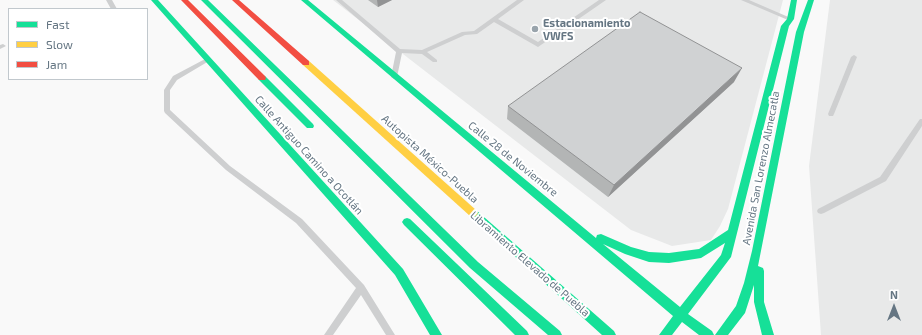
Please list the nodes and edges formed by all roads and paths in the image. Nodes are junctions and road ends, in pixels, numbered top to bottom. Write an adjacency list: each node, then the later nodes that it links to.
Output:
1 (154, 0): 18 (main road, Calle Antiguo Camino a Ocotlán)
2 (184, 0): 24 (main road)
3 (204, 0): 36 (main road)
4 (304, 0): 20 (main road, Calle 28 de Noviembre)
5 (339, 0): 15 (lane)
6 (521, 0): 12 (lane)
7 (603, 0): 12 (lane)
8 (744, 0): 13 (lane)
9 (794, 0): 13 (main road, Avenida San Lorenzo Almecatla)
10 (811, 0): 14 (main road, Avenida San Lorenzo Almecatla)
11 (231, 3): 21 (main road); 37 (main road, Autopista México-Puebla)
12 (494, 19): 16 (lane)
13 (790, 19): 14 (lane); 28 (main road, Avenida San Lorenzo Almecatla)
14 (804, 25): 29 (main road, Avenida San Lorenzo Almecatla)
15 (400, 51): 16 (lane); 20 (lane)
16 (423, 52): 19 (lane)
17 (854, 57): 22 (lane)
18 (207, 60): 30 (lane); 34 (main road, Calle Antiguo Camino a Ocotlán)
19 (435, 61)
20 (394, 77): 27 (main road, Calle 28 de Noviembre)
21 (315, 84)
22 (831, 114)
23 (922, 121): 25 (lane)
24 (318, 134)
25 (822, 211)
26 (403, 218): 35 (main road)
27 (579, 229): 28 (main road); 31 (main road, Calle 28 de Noviembre)
28 (732, 233): 31 (main road, Avenida San Lorenzo Almecatla)
29 (757, 251): 40 (main road, Avenida San Lorenzo Almecatla); 41 (main road)
30 (361, 288): 32 (lane); 33 (lane)
31 (680, 315): 38 (main road, Avenida San Lorenzo Almecatla); 39 (main road, Calle 28 de Noviembre)
32 (328, 335)
33 (391, 335)
34 (436, 335)
35 (523, 335)
36 (556, 335)
37 (610, 335)
38 (665, 335)
39 (708, 335)
40 (722, 335)
41 (768, 335)

